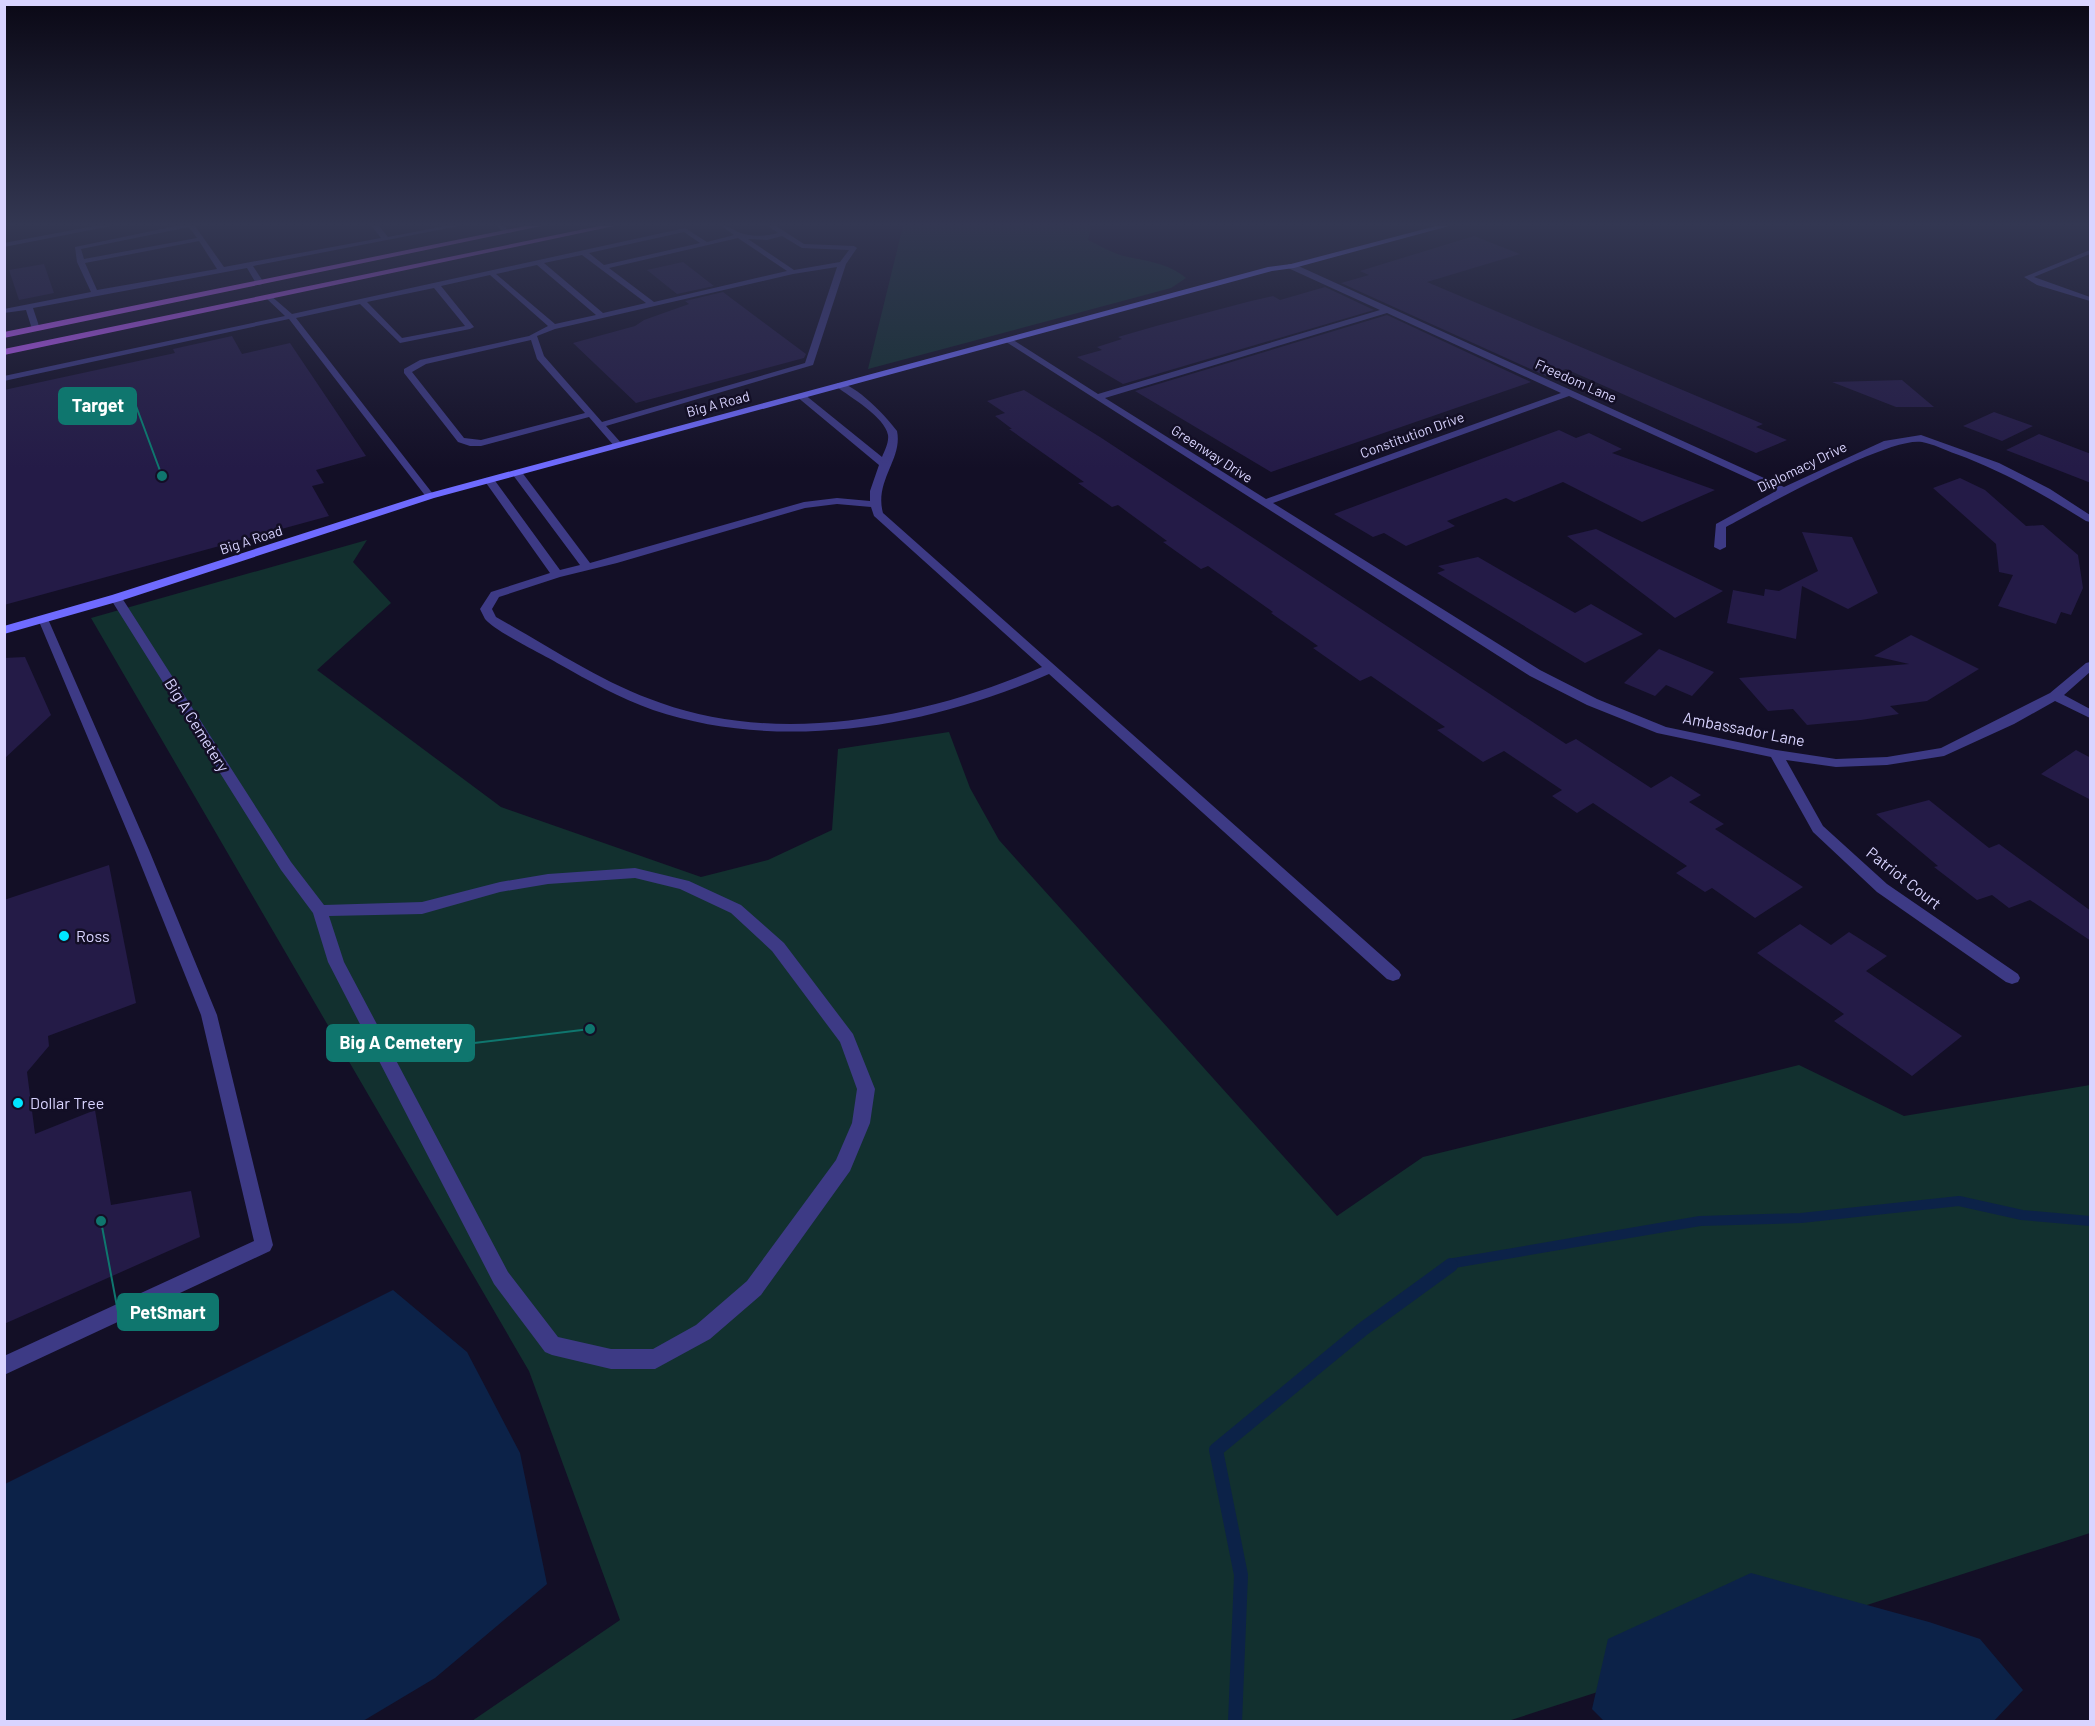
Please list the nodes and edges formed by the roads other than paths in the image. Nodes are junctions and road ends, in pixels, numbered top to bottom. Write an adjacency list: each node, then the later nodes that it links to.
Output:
1 (29, 307): 15 (lane); 19 (lane)
2 (145, 307): 19 (main road)
3 (224, 307): 23 (main road)
4 (280, 307): 17 (lane)
5 (340, 307): 17 (lane)
6 (367, 307): 7 (lane)
7 (453, 307)
8 (530, 307): 18 (lane)
9 (591, 307): 16 (lane)
10 (641, 307): 16 (lane)
11 (828, 307): 30 (lane)
12 (1131, 307): 22 (street, Big A Road)
13 (1379, 307): 14 (street, Freedom Lane)
14 (1387, 310): 26 (street, Freedom Lane); 28 (street)
15 (4, 311)
16 (602, 316): 18 (lane)
17 (291, 317): 24 (lane); 36 (lane)
18 (553, 327): 21 (lane)
19 (36, 329): 20 (main road)
20 (4, 335)
21 (534, 337): 29 (lane); 29 (lane)
22 (1007, 340): 25 (street, Big A Road); 28 (street, Greenway Drive)
23 (4, 352)
24 (4, 379)
25 (840, 385): 27 (street, Big A Road); 32 (street)
26 (1569, 393): 35 (street, Freedom Lane); 37 (street, Constitution Drive)
27 (801, 396): 31 (street, Big A Road); 32 (street)
28 (1097, 397): 37 (street, Greenway Drive)
29 (590, 414): 30 (lane)
30 (600, 425): 31 (lane)
31 (618, 446): 33 (street, Big A Road)
32 (883, 463): 38 (street)
33 (517, 473): 34 (street, Big A Road); 41 (street)
34 (489, 480): 36 (street, Big A Road); 42 (street)
35 (1784, 491): 39 (street, Diplomacy Drive); 40 (street, Diplomacy Drive)
36 (430, 496): 44 (street, Big A Road)
37 (1264, 503): 43 (street, Greenway Drive)
38 (873, 504): 41 (street); 48 (street)
39 (2091, 519)
40 (1720, 547)
41 (587, 566): 42 (street)
42 (557, 574): 48 (street)
43 (1403, 590): 51 (street, Ambassador Lane)
44 (116, 598): 45 (street, Big A Road); 52 (street, Big A Cemetery)
45 (43, 619): 46 (street, Big A Road); 55 (lane)
46 (4, 630)
47 (2091, 666): 49 (street, Ambassador Lane)
48 (1051, 668): 53 (street)
49 (2055, 696): 50 (street); 51 (street, Ambassador Lane)
50 (2091, 714)
51 (1776, 754): 54 (street, Patriot Court)
52 (320, 911): 52 (street, Big A Cemetery)
53 (1393, 975)
54 (2012, 978)
55 (4, 1366)

